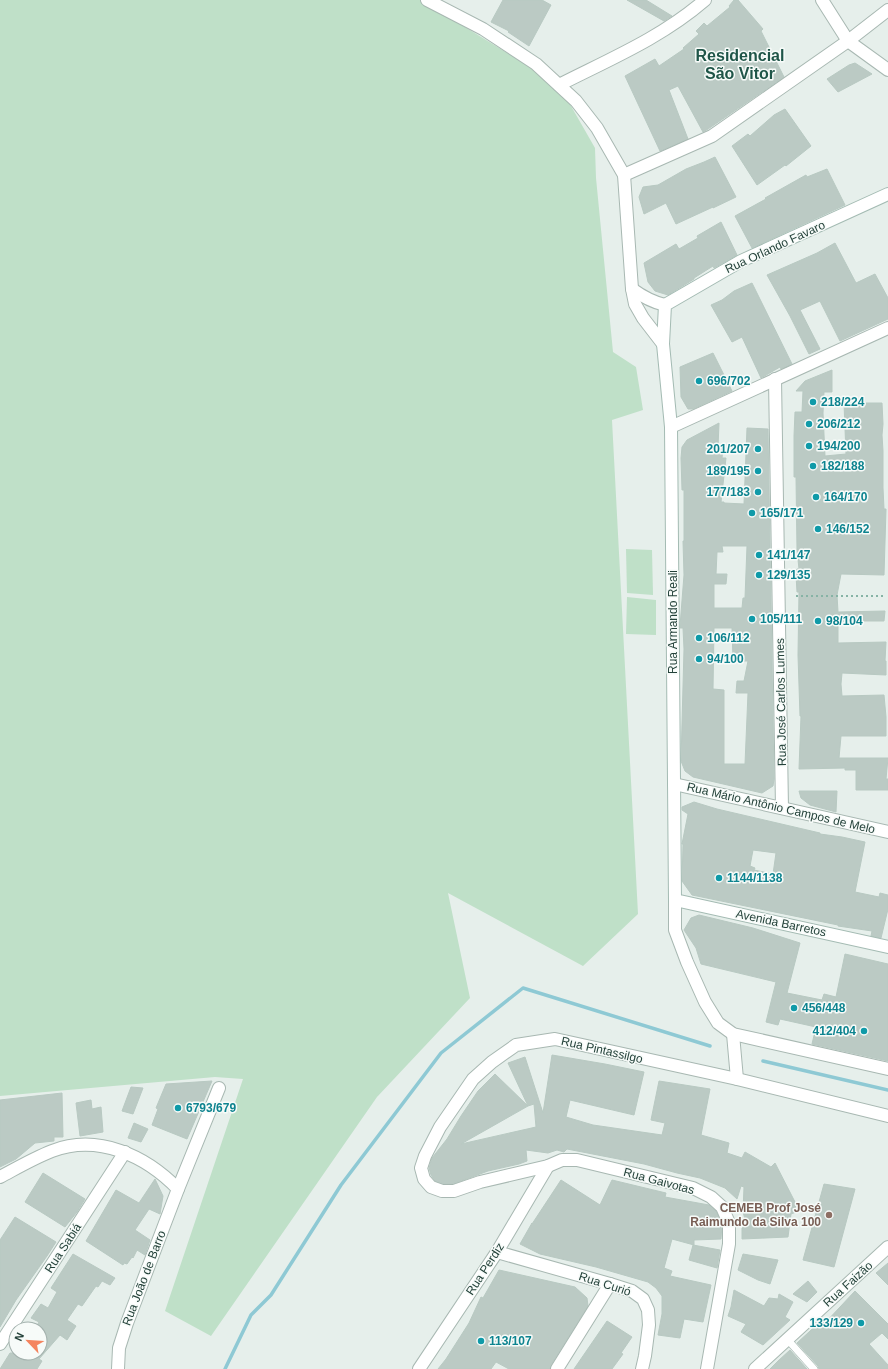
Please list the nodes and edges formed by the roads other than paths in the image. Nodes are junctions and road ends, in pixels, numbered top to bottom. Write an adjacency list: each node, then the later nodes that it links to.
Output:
1 (427, 0): 7 (street)
2 (705, 0): 7 (street)
3 (822, 0): 5 (street)
4 (888, 10): 5 (street)
5 (848, 41): 6 (street); 8 (street)
6 (888, 70)
7 (558, 85): 8 (street)
8 (624, 175): 10 (street)
9 (888, 194): 11 (street, Rua Orlando Favaro)
10 (632, 289): 11 (street); 13 (street)
11 (665, 305): 13 (street, Rua Armando Reali)
12 (888, 328): 14 (street)
13 (663, 344): 15 (street, Rua Armando Reali)
14 (775, 379): 15 (street); 17 (street, Rua José Carlos Lumes)
15 (671, 427): 16 (street, Rua Armando Reali)
16 (674, 784): 17 (street, Rua Mário Antônio Campos de Melo); 19 (street, Rua Armando Reali)
17 (782, 808): 18 (street, Rua Mário Antônio Campos de Melo)
18 (888, 832)
19 (675, 900): 20 (street, Avenida Barretos); 21 (street, Rua Armando Reali)
20 (888, 947)
21 (734, 1034): 22 (street); 23 (street)
22 (888, 1069)
23 (736, 1079): 25 (street, Rua Pintassilgo); 27 (street, Rua Pintassilgo)
24 (219, 1088): 29 (street, Rua João de Barro)
25 (888, 1116)
26 (125, 1152): 28 (street); 29 (street); 34 (street, Rua Sabiá)
27 (548, 1166): 31 (street, Rua Perdiz); 39 (street, Rua Gaivotas)
28 (0, 1177)
29 (178, 1189): 35 (street, Rua João de Barro)
30 (888, 1247): 33 (street, Rua Faizão)
31 (497, 1252): 32 (street, Rua Curió); 36 (street, Rua Perdiz)
32 (610, 1284): 37 (street); 38 (street, Rua Curió)
33 (787, 1339): 40 (street, Rua Faizão); 41 (lane)
34 (0, 1344)
35 (118, 1369)
36 (419, 1369)
37 (557, 1369)
38 (642, 1369)
39 (707, 1369)
40 (755, 1369)
41 (814, 1369)

